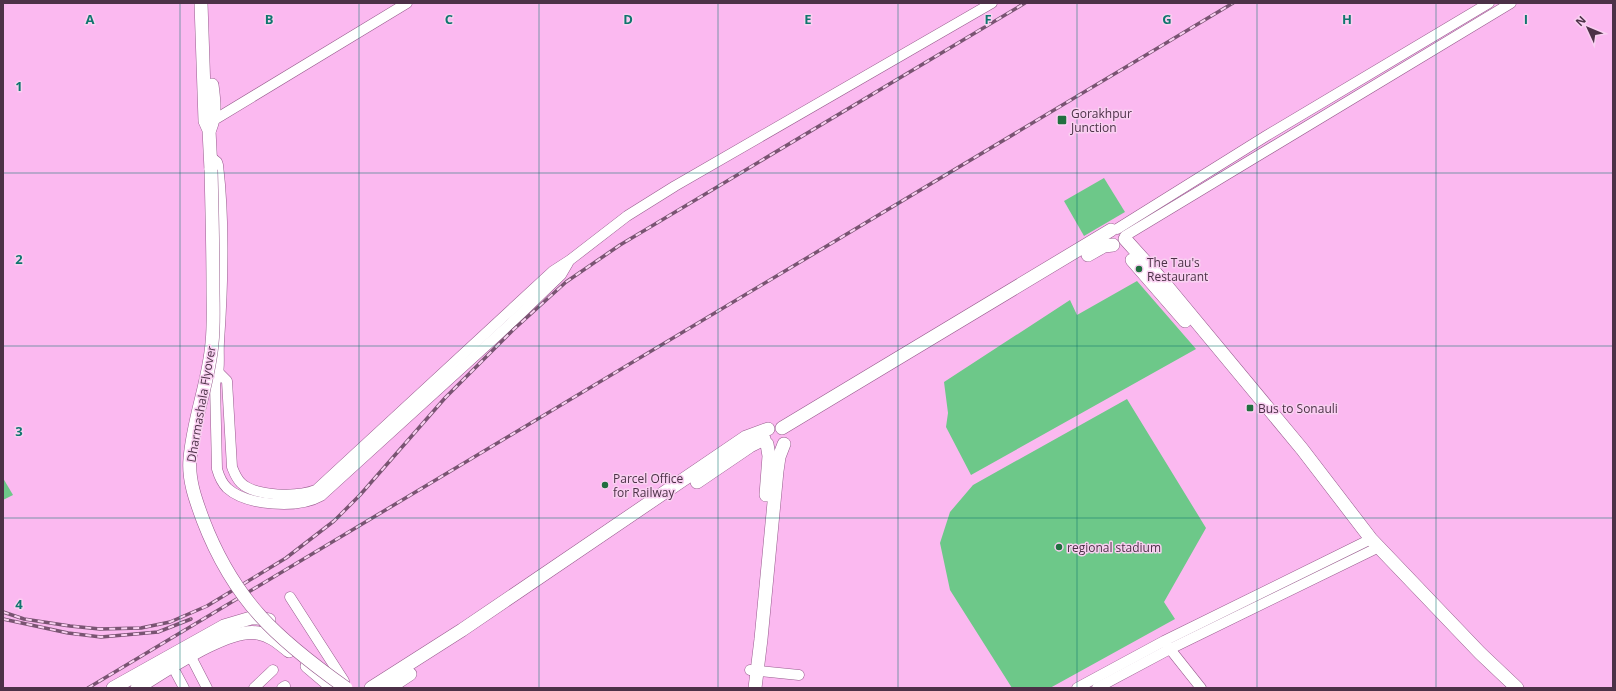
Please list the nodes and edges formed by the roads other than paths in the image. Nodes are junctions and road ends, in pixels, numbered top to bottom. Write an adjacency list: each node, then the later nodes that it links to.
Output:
1 (201, 3): 7 (main road)
2 (210, 3): 7 (main road)
3 (407, 3): 7 (street)
4 (992, 3): 10 (street)
5 (1489, 3): 9 (street)
6 (1512, 3): 9 (street)
7 (210, 124): 8 (main road, Dharmashala Flyover)
8 (211, 163): 11 (street); 24 (main road, Dharmashala Flyover, bridge)
9 (1119, 237): 12 (main road); 14 (main road)
10 (570, 260): 11 (street); 11 (street)
11 (219, 373)
12 (784, 436): 13 (main road); 13 (main road); 19 (main road)
13 (767, 437): 19 (main road); 29 (main road); 30 (main road)
14 (1372, 544): 16 (street); 36 (main road); 37 (main road)
15 (290, 597): 24 (street)
16 (1167, 645): 21 (street); 35 (street)
17 (190, 655): 23 (main road); 24 (main road); 27 (street)
18 (273, 670): 28 (street)
19 (754, 671): 22 (street); 31 (main road); 32 (main road)
20 (176, 673): 26 (street)
21 (1116, 673): 33 (street); 34 (street)
22 (799, 675)
23 (144, 686)
24 (344, 686): 25 (main road)
25 (113, 688)
26 (184, 688)
27 (208, 688)
28 (254, 688)
29 (371, 688)
30 (389, 688)
31 (748, 688)
32 (755, 688)
33 (1077, 688)
34 (1097, 688)
35 (1201, 688)
36 (1508, 688)
37 (1516, 688)

